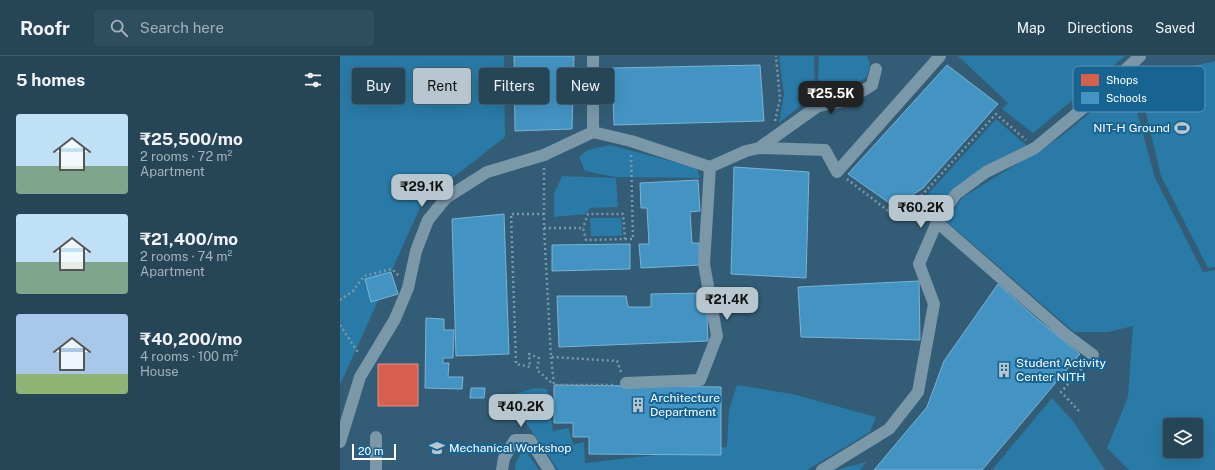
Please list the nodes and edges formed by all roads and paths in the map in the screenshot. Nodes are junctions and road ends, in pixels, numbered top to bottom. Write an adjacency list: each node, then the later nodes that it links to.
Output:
1 (593, 56): 9 (street)
2 (776, 56): 8 (path)
3 (940, 56): 15 (street)
4 (1140, 56): 5 (street)
5 (1129, 66)
6 (876, 69): 11 (street)
7 (1078, 112): 12 (street)
8 (774, 127)
9 (593, 132): 10 (street); 13 (street)
10 (631, 141): 14 (street); 21 (path)
11 (759, 148): 14 (street); 15 (street)
12 (1035, 148): 16 (path); 18 (street)
13 (544, 155): 17 (path); 27 (street)
14 (710, 167): 28 (street)
15 (837, 172): 16 (path)
16 (911, 207): 18 (path)
17 (544, 214): 19 (path); 29 (path)
18 (937, 222): 25 (street); 36 (street)
19 (544, 228): 20 (path); 26 (path)
20 (583, 228): 21 (path); 21 (path)
21 (625, 239)
22 (400, 277): 23 (path)
23 (340, 300)
24 (340, 324): 27 (path)
25 (1093, 355): 30 (path)
26 (551, 357): 28 (path); 29 (path)
27 (360, 377): 32 (street)
28 (626, 383): 29 (path)
29 (553, 384)
30 (1079, 411)
31 (376, 437): 33 (street)
32 (340, 442)
33 (376, 470)
34 (502, 470): 35 (street)
35 (549, 470)
36 (822, 470)

